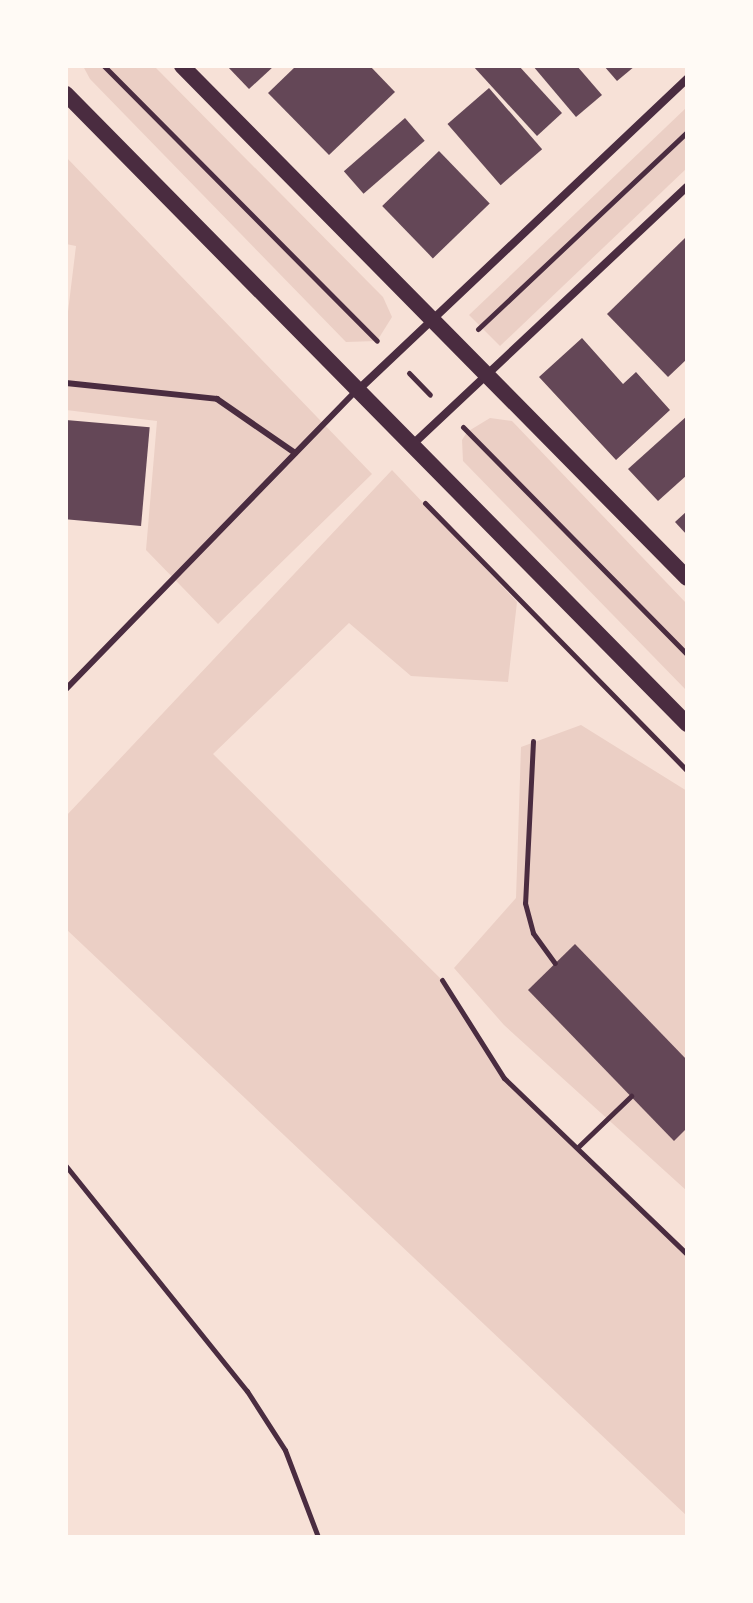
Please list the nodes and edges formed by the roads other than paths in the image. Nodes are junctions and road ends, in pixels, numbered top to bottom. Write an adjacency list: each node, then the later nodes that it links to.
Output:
1 (182, 66): 5 (main road)
2 (687, 79): 5 (street)
3 (66, 94): 8 (main road)
4 (687, 187): 6 (street)
5 (432, 320): 6 (main road); 8 (street)
6 (487, 375): 9 (street); 11 (main road)
7 (66, 383): 10 (lane)
8 (358, 390): 9 (main road); 10 (lane)
9 (412, 446): 13 (main road)
10 (295, 453): 12 (lane)
11 (687, 578)
12 (66, 689)
13 (687, 724)

